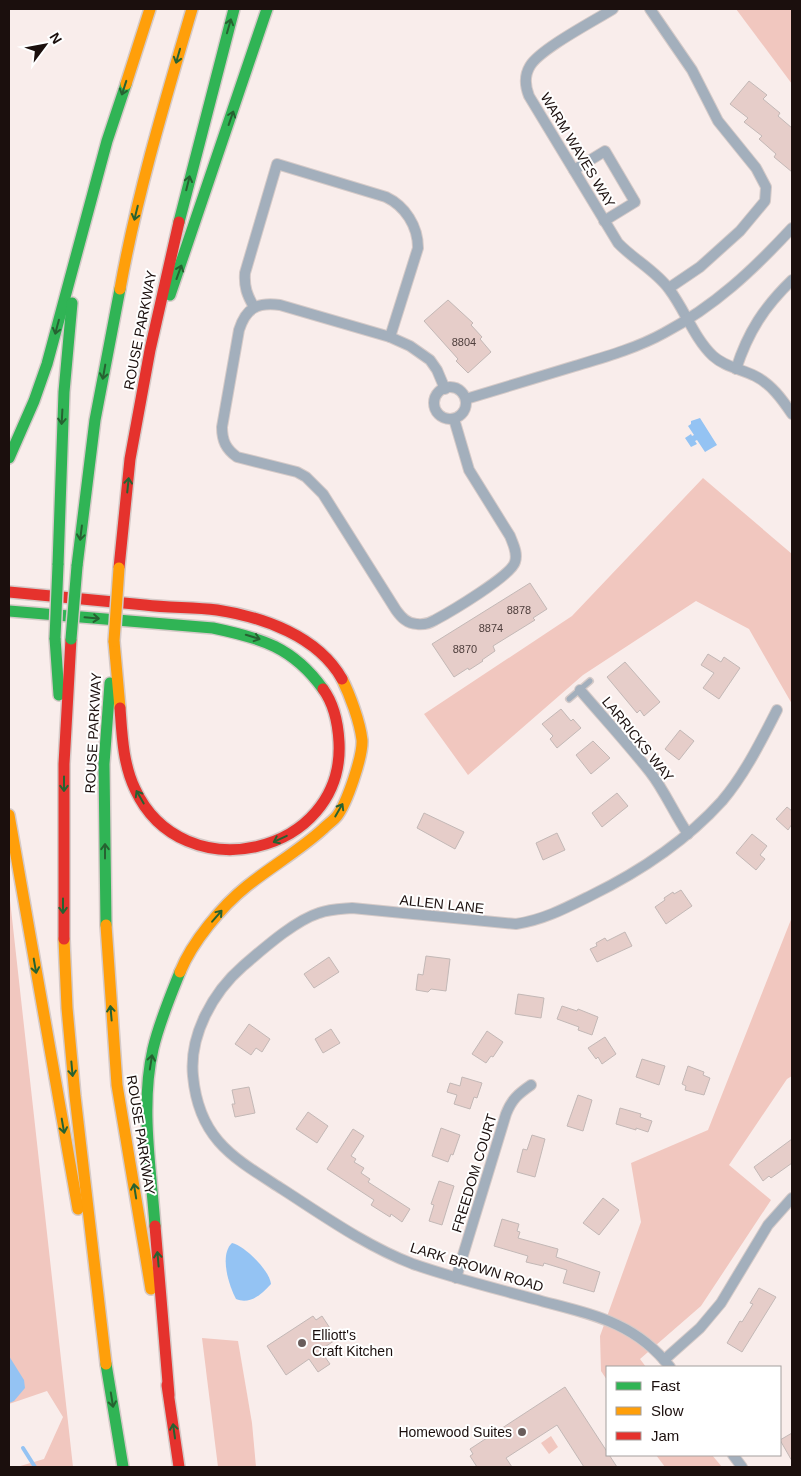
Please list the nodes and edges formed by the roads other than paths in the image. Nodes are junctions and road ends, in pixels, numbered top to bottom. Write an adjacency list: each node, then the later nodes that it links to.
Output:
1 (150, 9): 10 (main road, one-way to 10)
2 (192, 9): 30 (main road, ROUSE PARKWAY, one-way to 30, bridge)
3 (234, 9): 16 (main road, ROUSE PARKWAY, one-way to 3)
4 (267, 9): 16 (main road, one-way to 4)
5 (613, 9): 7 (street, WARM WAVES WAY)
6 (650, 9): 12 (street)
7 (574, 170): 8 (street, WARM WAVES WAY); 8 (street)
8 (604, 221): 12 (street, WARM WAVES WAY)
9 (792, 228): 14 (street)
10 (83, 229): 22 (main road, one-way to 22); 30 (main road, one-way to 30, bridge)
11 (792, 280): 17 (street)
12 (669, 288): 14 (street, WARM WAVES WAY)
13 (254, 307): 15 (street); 15 (street); 21 (street)
14 (687, 320): 17 (street, WARM WAVES WAY); 19 (street)
15 (390, 337): 18 (street)
16 (150, 350): 25 (main road, ROUSE PARKWAY, one-way to 16, bridge)
17 (736, 369): 20 (street, WARM WAVES WAY)
18 (445, 389): 19 (street); 21 (street)
19 (466, 399): 21 (street)
20 (792, 414)
21 (454, 419)
22 (9, 458)
23 (9, 592): 39 (main road, one-way to 23)
24 (9, 611): 25 (main road, one-way to 25)
25 (114, 641): 39 (main road, ROUSE PARKWAY, one-way to 25)
26 (590, 681): 27 (lane)
27 (580, 690): 28 (lane); 32 (street, LARRICKS WAY)
28 (569, 699)
29 (777, 710): 32 (street, ALLEN LANE)
30 (64, 764): 37 (main road, ROUSE PARKWAY, one-way to 37)
31 (9, 814): 37 (main road, one-way to 37)
32 (688, 834): 34 (street, ALLEN LANE)
33 (531, 1085): 36 (street, FREEDOM COURT)
34 (227, 1151): 36 (street, LARK BROWN ROAD)
35 (792, 1198): 38 (street)
36 (456, 1278): 38 (street, LARK BROWN ROAD)
37 (104, 1352): 41 (main road, ROUSE PARKWAY, one-way to 41)
38 (667, 1364)
39 (169, 1395): 42 (main road, ROUSE PARKWAY, one-way to 39)
40 (735, 1456): 43 (street)
41 (123, 1467)
42 (179, 1467)
43 (742, 1467)

